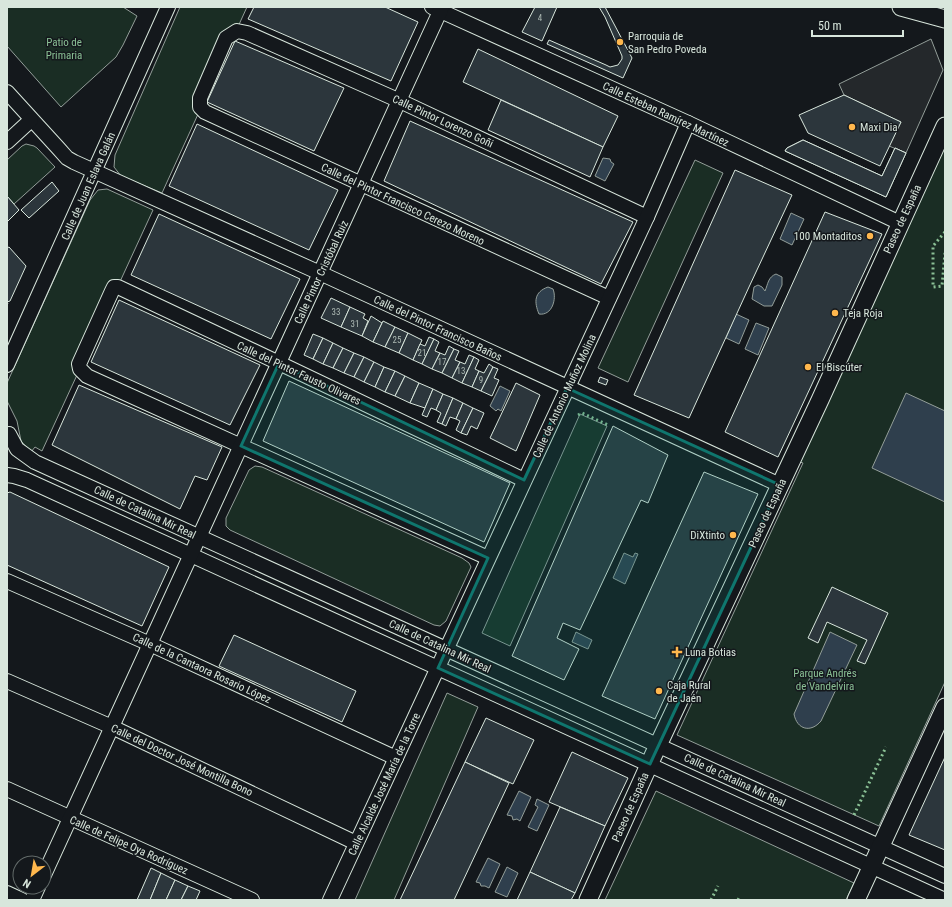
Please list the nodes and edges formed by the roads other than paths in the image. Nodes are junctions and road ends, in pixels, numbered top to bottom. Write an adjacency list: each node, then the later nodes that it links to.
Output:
1 (168, 7): 12 (street, Calle de Juan Eslava Galán)
2 (901, 7): 4 (main road)
3 (438, 8): 6 (street, Calle Pintor Cristóbal Ruiz); 9 (street, Calle Esteban Ramírez Martínez)
4 (944, 20)
5 (7, 92): 8 (street, Calle del Pintor Francisco Baños)
6 (400, 101): 7 (street, Calle Pintor Lorenzo Goñi); 13 (street, Calle Pintor Cristóbal Ruiz); 14 (street, Calle Pintor Lorenzo Goñi)
7 (200, 107): 13 (street, Calle del Pintor Francisco Cerezo Moreno)
8 (31, 120): 11 (street); 12 (street, Calle del Pintor Francisco Baños)
9 (688, 123): 14 (street, Calle de Antonio Muñoz Molina); 15 (street, Calle Esteban Ramírez Martínez)
10 (945, 126): 15 (main road, Paseo de España)
11 (7, 142)
12 (95, 172): 16 (street, Calle del Pintor Francisco Baños); 19 (street, Calle de Juan Eslava Galán)
13 (361, 185): 16 (street, Calle Pintor Cristóbal Ruiz); 17 (street, Calle del Pintor Francisco Cerezo Moreno)
14 (647, 217): 17 (street, Calle de Antonio Muñoz Molina)
15 (900, 223): 26 (main road, Paseo de España)
16 (320, 273): 18 (street, Calle Pintor Cristóbal Ruiz); 20 (street, Calle del Pintor Francisco Baños)
17 (609, 298): 20 (street, Calle de Antonio Muñoz Molina)
18 (280, 363): 22 (street, Calle Pintor Cristóbal Ruiz); 22 (street, Calle del Pintor Fausto Olivares); 25 (street, Calle del Pintor Fausto Olivares)
19 (7, 364)
20 (567, 388): 25 (street, Calle de Antonio Muñoz Molina); 26 (street, Calle del Pintor Francisco Baños)
21 (8, 430): 23 (street); 27 (street, Calle de Catalina Mir Real)
22 (241, 446): 27 (street, Calle Pintor Cristóbal Ruiz); 29 (street)
23 (7, 454)
24 (7, 475): 28 (street, Calle de Catalina Mir Real)
25 (524, 480): 29 (street, Calle de Antonio Muñoz Molina)
26 (780, 485): 37 (main road, Paseo de España)
27 (200, 536): 28 (street, Calle Pintor Cristóbal Ruiz); 32 (street, Calle de Catalina Mir Real)
28 (191, 555): 31 (street, Calle Pintor Cristóbal Ruiz); 33 (street, Calle de Catalina Mir Real)
29 (488, 558): 32 (street, Calle de Antonio Muñoz Molina)
30 (7, 581): 31 (street, Calle de la Cantaora Rosario López)
31 (150, 644): 36 (street, Calle Pintor Cristóbal Ruiz); 38 (street, Calle de la Cantaora Rosario López)
32 (446, 649): 33 (street, Calle de Antonio Muñoz Molina); 37 (street, Calle de Catalina Mir Real)
33 (438, 668): 38 (street, Calle Alcalde José María de la Torre); 39 (street, Calle de Catalina Mir Real)
34 (7, 681): 36 (street, Calle del Doctor José Montilla Bono)
35 (945, 707): 43 (main road)
36 (112, 727): 41 (street, Calle Pintor Cristóbal Ruiz); 42 (street, Calle del Doctor José Montilla Bono)
37 (658, 745): 39 (main road, Paseo de España); 43 (street, Calle de Catalina Mir Real)
38 (396, 758): 42 (street, Calle Alcalde José María de la Torre)
39 (650, 764): 45 (street, Calle de Catalina Mir Real); 51 (main road, Paseo de España)
40 (7, 789): 41 (street, Calle de Felipe Oya Rodríguez)
41 (70, 819): 44 (street, Calle Pintor Cristóbal Ruiz); 49 (street, Calle de Felipe Oya Rodríguez)
42 (356, 843): 50 (street, Calle Alcalde José María de la Torre)
43 (880, 847): 45 (main road); 46 (street, Calle de Catalina Mir Real)
44 (52, 858)
45 (872, 865): 52 (main road); 53 (street, Calle de Catalina Mir Real)
46 (945, 876)
47 (7, 893): 48 (street)
48 (22, 900)
49 (252, 900)
50 (330, 900)
51 (588, 900)
52 (856, 900)
53 (945, 900)

